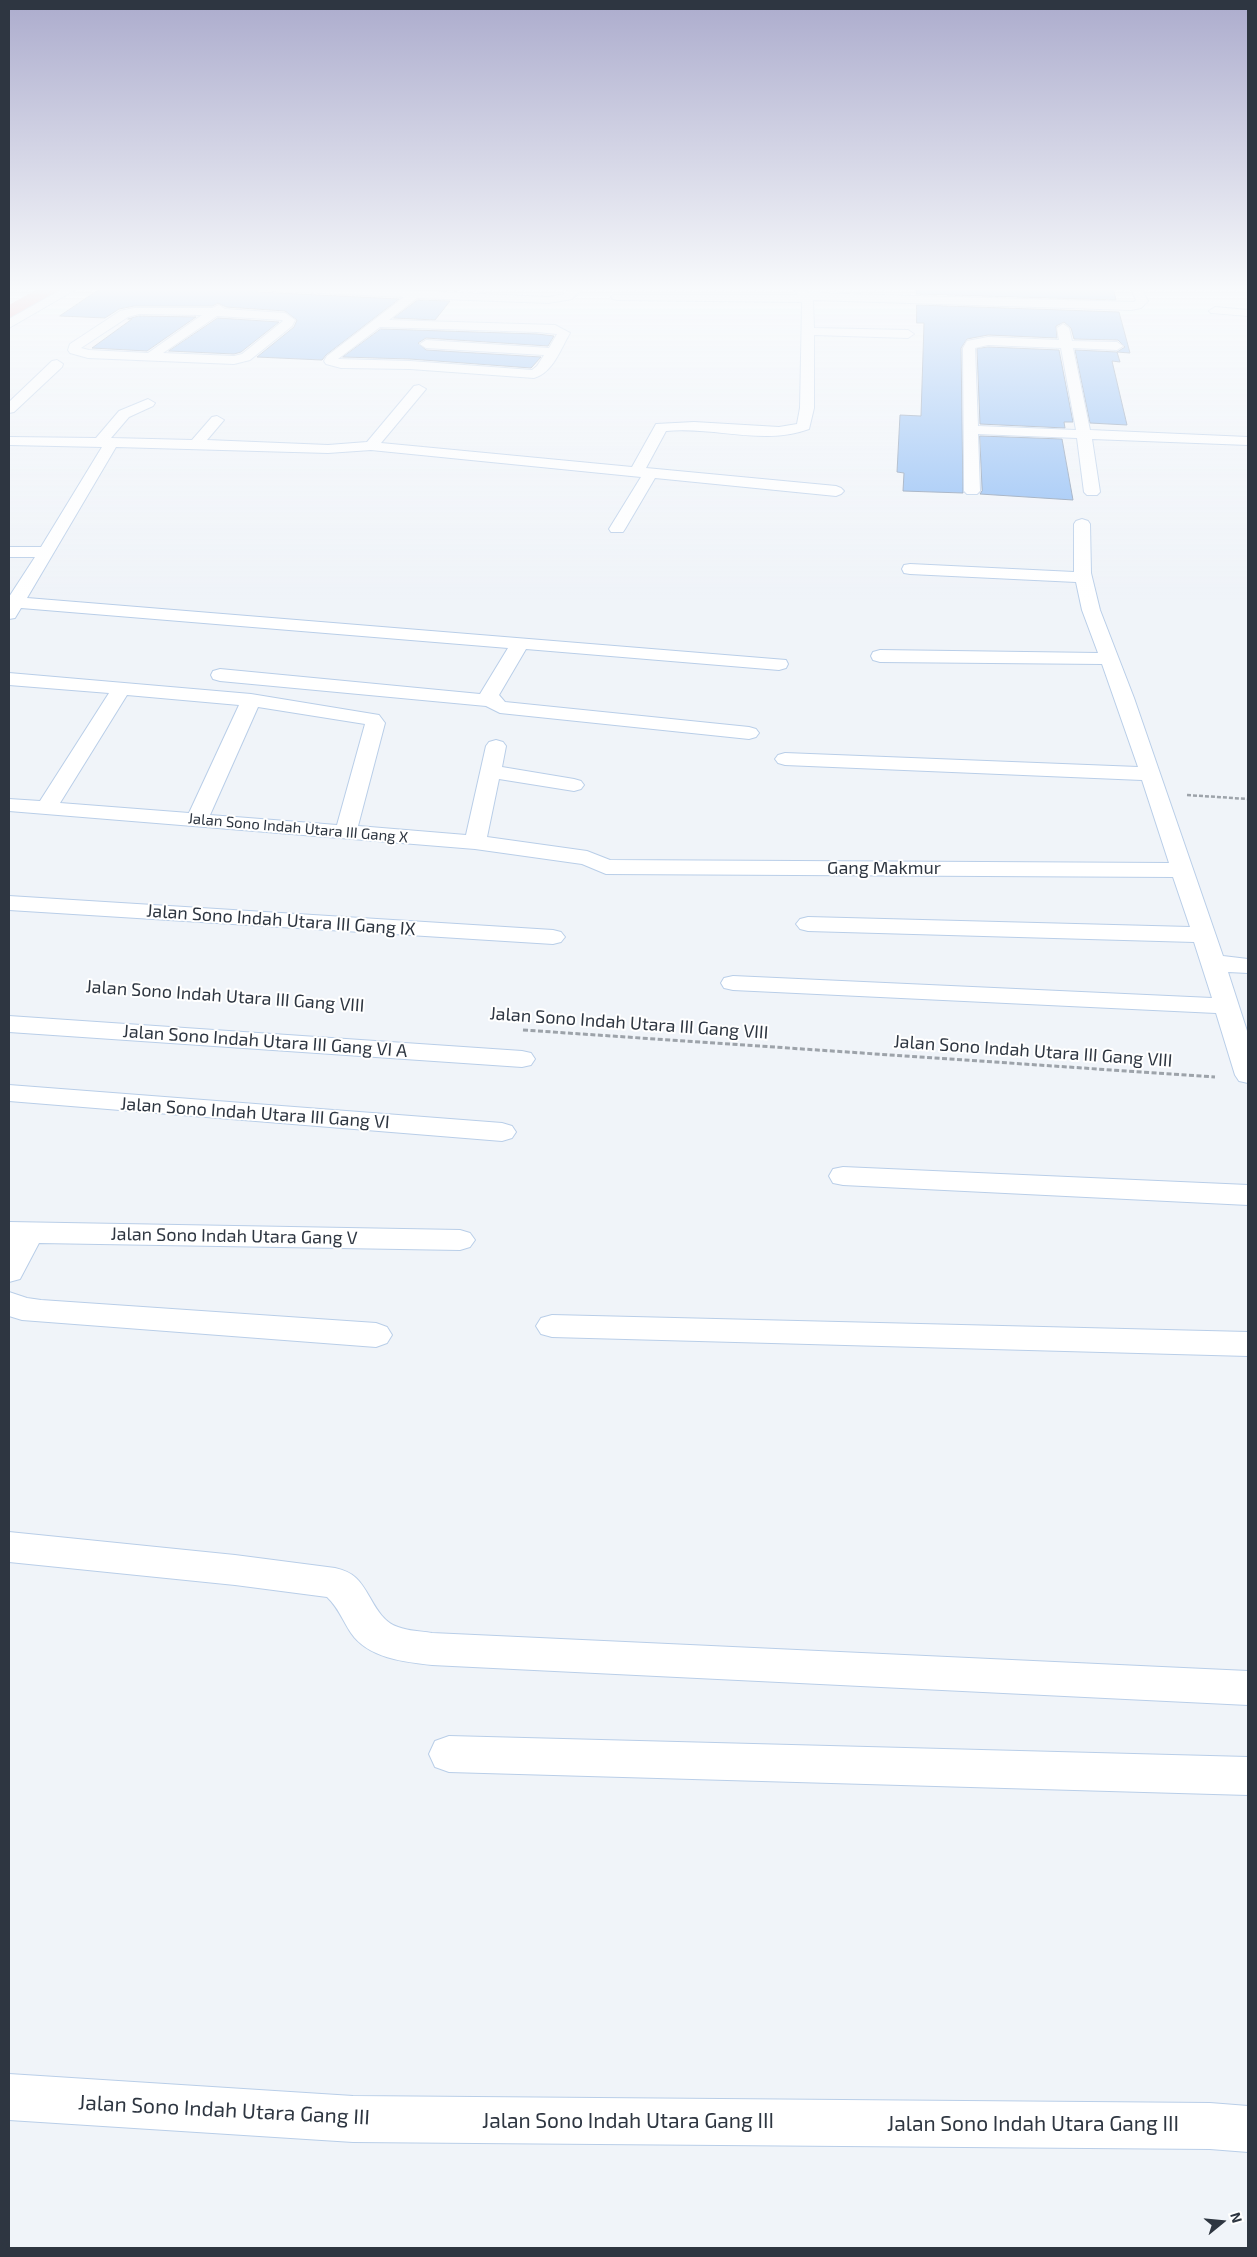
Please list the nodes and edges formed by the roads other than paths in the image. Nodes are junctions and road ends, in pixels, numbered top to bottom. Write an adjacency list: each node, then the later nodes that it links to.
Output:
1 (26, 392): 7 (street)
2 (416, 392): 16 (street)
3 (807, 392): 19 (street)
4 (970, 392): 9 (street)
5 (1076, 392): 11 (street)
6 (148, 403): 13 (street)
7 (9, 408)
8 (217, 420): 15 (street)
9 (971, 433): 11 (street); 21 (street)
10 (340, 434): 18 (street)
11 (1084, 438): 14 (street); 17 (street); 22 (street)
12 (9, 441): 13 (street)
13 (106, 442): 15 (street); 26 (street)
14 (1248, 442)
15 (196, 444): 18 (street)
16 (371, 446): 18 (street); 19 (street)
17 (1248, 447)
18 (328, 449)
19 (644, 472): 20 (street); 24 (street)
20 (836, 491)
21 (972, 491)
22 (1092, 492)
23 (1082, 524): 28 (street)
24 (617, 529)
25 (9, 552): 26 (street)
26 (46, 552): 29 (street)
27 (910, 569): 28 (street)
28 (1083, 577): 32 (street)
29 (12, 606): 30 (street)
30 (520, 642): 33 (street); 38 (street)
31 (880, 656): 32 (street)
32 (1108, 659): 43 (street)
33 (779, 664)
34 (220, 675): 38 (street)
35 (9, 678): 36 (street)
36 (121, 690): 37 (street); 46 (street)
37 (251, 700): 47 (street); 48 (street)
38 (491, 701): 39 (street)
39 (749, 733)
40 (496, 746): 42 (street)
41 (785, 759): 43 (street)
42 (490, 771): 44 (street); 49 (street)
43 (1153, 784): 51 (street)
44 (574, 785)
45 (9, 805): 46 (street, Jalan Sono Indah Utara III Gang X)
46 (47, 807): 47 (street, Jalan Sono Indah Utara III Gang X)
47 (197, 820): 48 (street, Jalan Sono Indah Utara III Gang X)
48 (346, 832): 49 (street, Jalan Sono Indah Utara III Gang X)
49 (475, 842): 50 (street, Jalan Sono Indah Utara III Gang X)
50 (587, 858): 51 (street, Gang Makmur)
51 (1183, 870): 54 (street)
52 (9, 903): 55 (street, Jalan Sono Indah Utara III Gang IX)
53 (808, 924): 54 (street)
54 (1205, 935): 56 (street)
55 (553, 937)
56 (1214, 963): 57 (street); 59 (street)
57 (1248, 966)
58 (733, 983): 59 (street)
59 (1228, 1006): 62 (street)
60 (9, 1024): 61 (street, Jalan Sono Indah Utara III Gang VI A)
61 (522, 1060)
62 (1248, 1075)
63 (9, 1093): 64 (street, Jalan Sono Indah Utara III Gang VI)
64 (502, 1132)
65 (844, 1176): 66 (street)
66 (1248, 1195)
67 (19, 1232): 68 (street, Jalan Sono Indah Utara Gang V); 69 (street)
68 (460, 1240)
69 (9, 1271)
70 (9, 1303): 72 (street)
71 (552, 1326): 73 (street)
72 (376, 1335)
73 (1248, 1344)
74 (9, 1547): 75 (street)
75 (1248, 1688)
76 (449, 1754): 77 (street)
77 (1248, 1776)
78 (9, 2097): 79 (street, Jalan Sono Indah Utara Gang III)
79 (1248, 2129)

